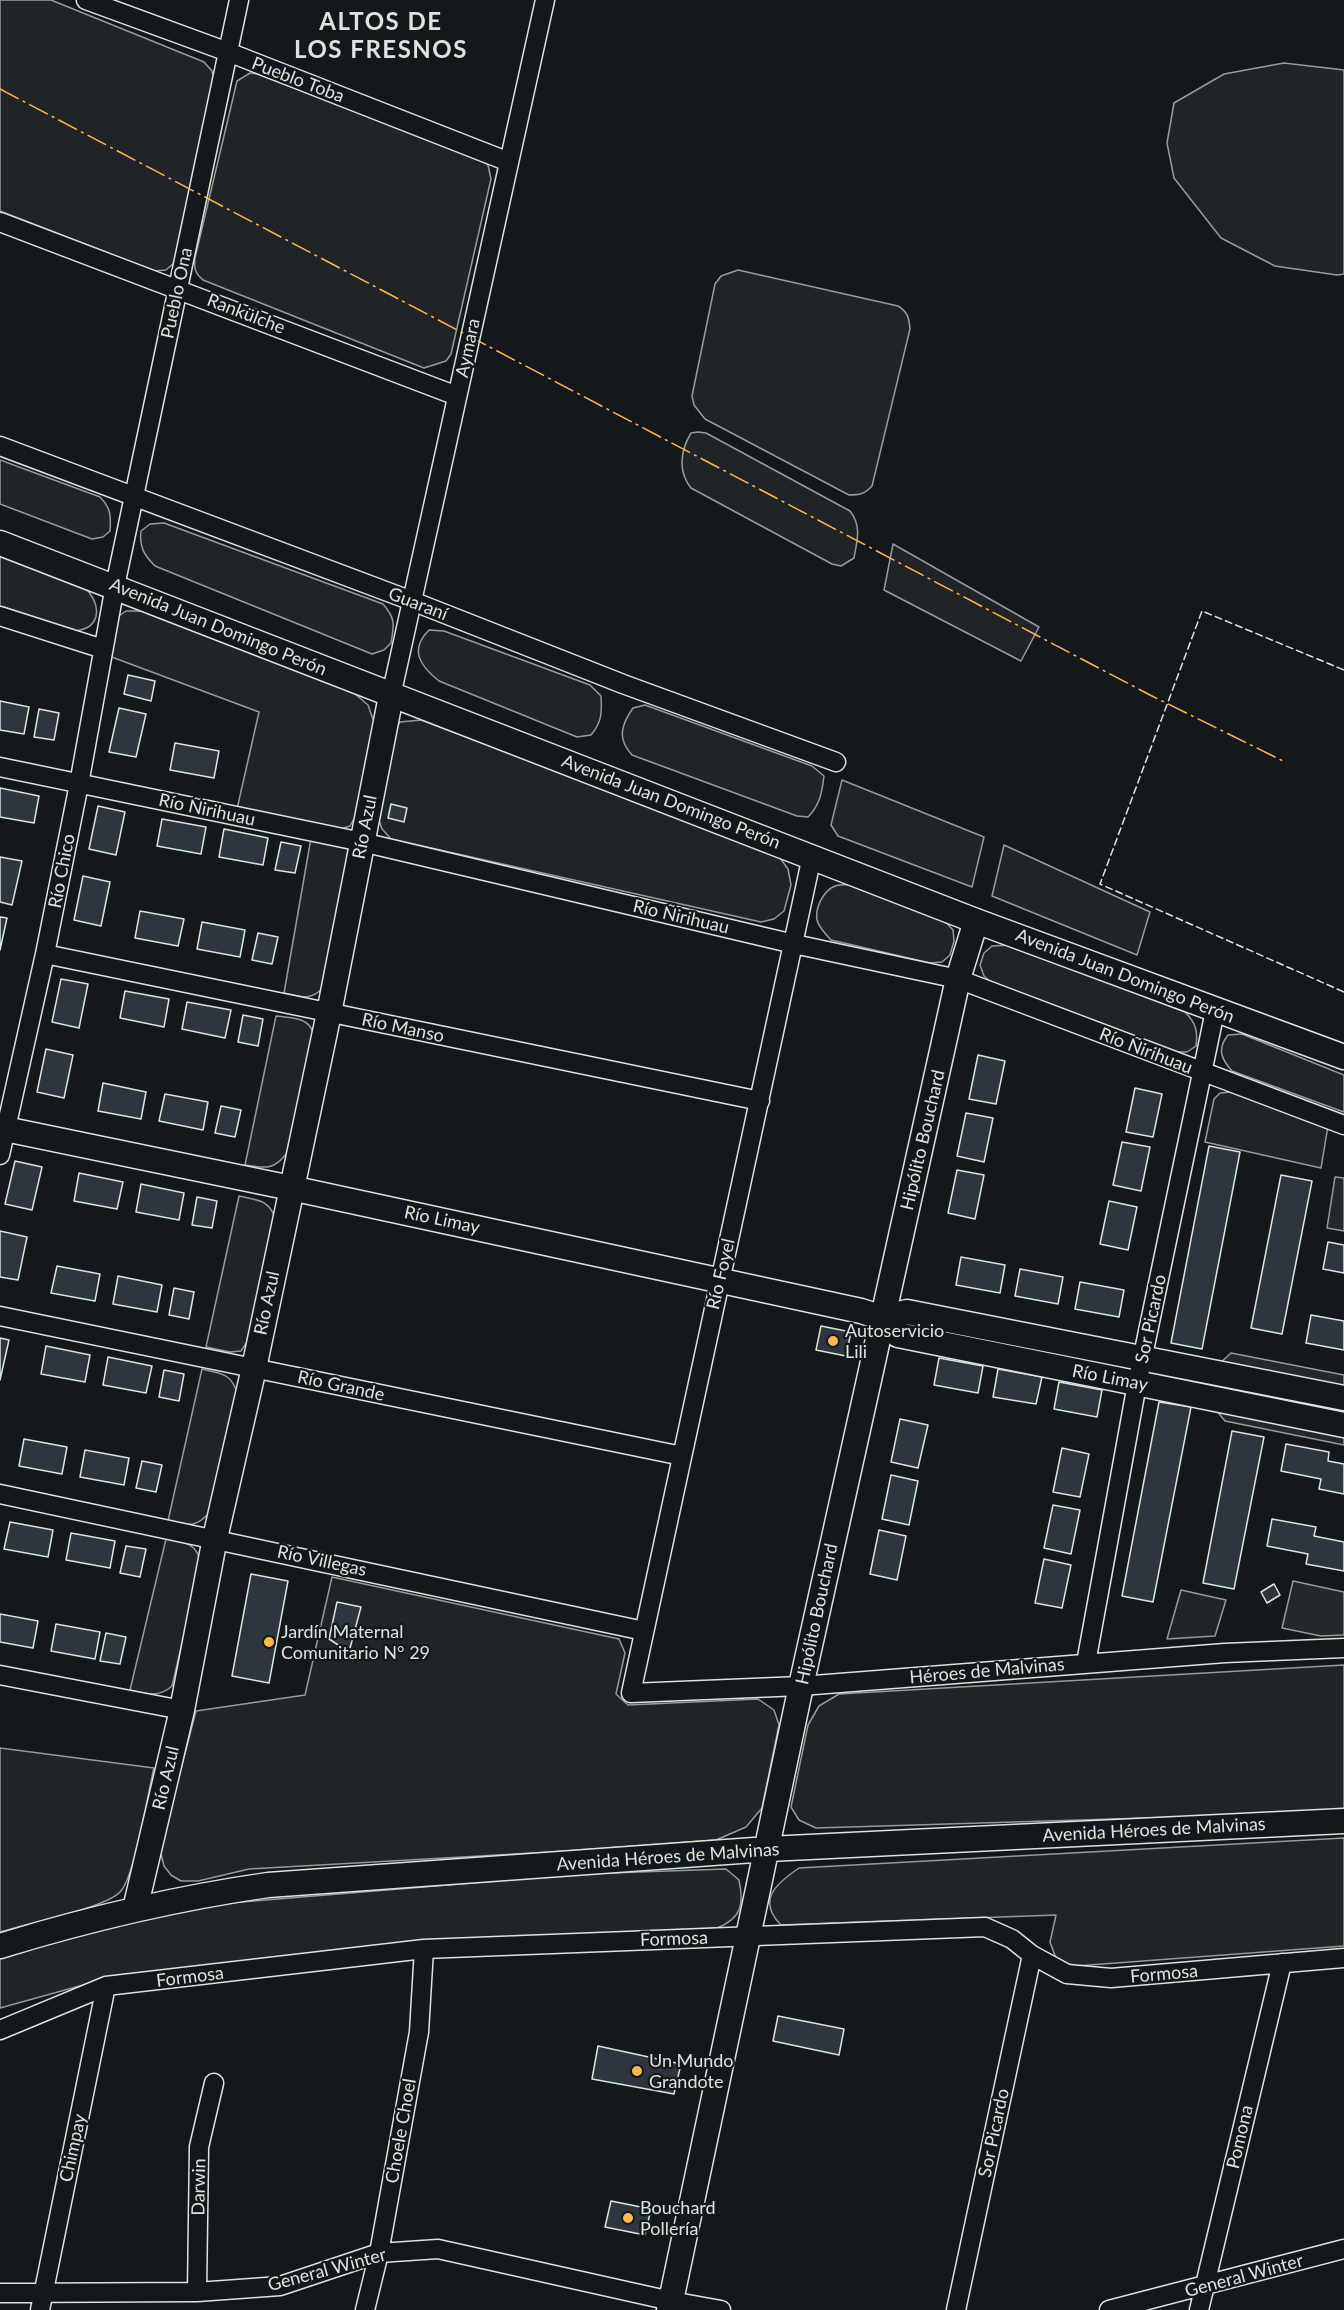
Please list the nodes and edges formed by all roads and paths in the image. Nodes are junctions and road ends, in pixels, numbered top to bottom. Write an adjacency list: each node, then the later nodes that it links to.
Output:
1 (86, 0): 4 (street, Pueblo Toba)
2 (239, 0): 4 (street, Pueblo Ona)
3 (545, 0): 5 (street, Aymara)
4 (228, 52): 5 (street, Pueblo Toba); 7 (street, Pueblo Ona)
5 (509, 162): 8 (street, Aymara)
6 (0, 222): 7 (street, Rankülche)
7 (178, 288): 8 (street, Rankülche); 10 (street, Pueblo Ona)
8 (457, 396): 13 (street, Aymara)
9 (0, 446): 10 (street, Guaraní)
10 (134, 496): 12 (street, Pueblo Ona); 13 (street, Guaraní)
11 (0, 543): 12 (street, Avenida Juan Domingo Perón)
12 (115, 586): 15 (street, Río Chico); 16 (street, Avenida Juan Domingo Perón)
13 (412, 601): 16 (street, Aymara); 17 (street, Guaraní)
14 (0, 616): 15 (street)
15 (102, 649): 19 (street, Río Chico)
16 (391, 696): 20 (street, Río Azul); 21 (street, Avenida Juan Domingo Perón)
17 (836, 762)
18 (0, 766): 19 (street, Río Ñirihuau)
19 (79, 784): 20 (street, Río Ñirihuau); 24 (street, Río Chico)
20 (362, 842): 23 (street, Río Ñirihuau); 27 (street, Río Azul)
21 (812, 856): 22 (street, Avenida Juan Domingo Perón); 23 (street, Río Foyel)
22 (976, 921): 25 (street, Hipólito Bouchard); 26 (street, Avenida Juan Domingo Perón)
23 (794, 944): 25 (street, Río Ñirihuau); 30 (street, Río Foyel)
24 (45, 954): 27 (street, Río Manso); 32 (street, Río Chico)
25 (958, 979): 29 (street, Río Ñirihuau); 37 (street, Hipólito Bouchard)
26 (1215, 1011): 28 (street, Avenida Juan Domingo Perón); 29 (street, Sor Picardo)
27 (329, 1013): 30 (street, Río Manso); 34 (street, Río Azul)
28 (1344, 1057)
29 (1203, 1073): 31 (street, Río Ñirihuau); 38 (street, Sor Picardo)
30 (760, 1101): 35 (street, Río Foyel)
31 (1344, 1125)
32 (3, 1129): 33 (street, Río Chico); 34 (street, Río Limay)
33 (0, 1155)
34 (291, 1188): 35 (street, Río Limay); 39 (street, Río Azul)
35 (720, 1281): 37 (street, Río Limay); 43 (street, Río Foyel)
36 (0, 1316): 39 (street, Río Grande)
37 (883, 1318): 38 (street, Río Limay); 40 (street, Río Limay); 50 (street, Hipólito Bouchard)
38 (1142, 1360): 40 (street, Sor Picardo); 41 (street, Río Limay)
39 (254, 1368): 43 (street, Río Grande); 45 (street, Río Azul)
40 (1137, 1384): 42 (street, Río Limay); 48 (street, Sor Picardo)
41 (1344, 1398)
42 (1344, 1425)
43 (682, 1456): 46 (street, Río Foyel)
44 (0, 1494): 45 (street, Río Villegas)
45 (215, 1538): 46 (street, Río Villegas); 52 (street, Río Azul)
46 (644, 1631): 51 (street, Río Foyel)
47 (1344, 1648): 48 (street, Héroes de Malvinas)
48 (1086, 1664): 50 (street, Héroes de Malvinas)
49 (0, 1675): 52 (street)
50 (801, 1686): 51 (street, Héroes de Malvinas); 54 (street, Hipólito Bouchard)
51 (631, 1693)
52 (182, 1710): 55 (street, Río Azul)
53 (1344, 1821): 54 (street, Avenida Héroes de Malvinas)
54 (768, 1849): 55 (street, Avenida Héroes de Malvinas); 56 (street, Hipólito Bouchard)
55 (135, 1909): 57 (street, Avenida Héroes de Malvinas)
56 (749, 1936): 58 (street, Formosa); 59 (street, Formosa); 71 (street, Hipólito Bouchard)
57 (0, 1946)
58 (424, 1949): 62 (street, Formosa); 66 (street, Choele Choel)
59 (1032, 1955): 61 (street, Formosa); 74 (street, Sor Picardo)
60 (1344, 1958): 61 (street, Formosa)
61 (1282, 1963): 67 (street, Pomona)
62 (106, 1986): 63 (street, Formosa); 70 (street, Chimpay)
63 (0, 2030)
64 (214, 2083): 68 (street, Darwin)
65 (1344, 2249): 67 (street, General Winter)
66 (380, 2253): 68 (street, General Winter); 71 (street, General Winter); 72 (street, Choele Choel)
67 (1205, 2287): 75 (street, General Winter); 76 (street, Pomona)
68 (197, 2292): 70 (street, General Winter)
69 (0, 2293): 70 (street, General Winter)
70 (41, 2302)
71 (670, 2306): 73 (street, General Winter)
72 (365, 2310)
73 (721, 2310)
74 (956, 2310)
75 (1109, 2310)
76 (1199, 2310)

